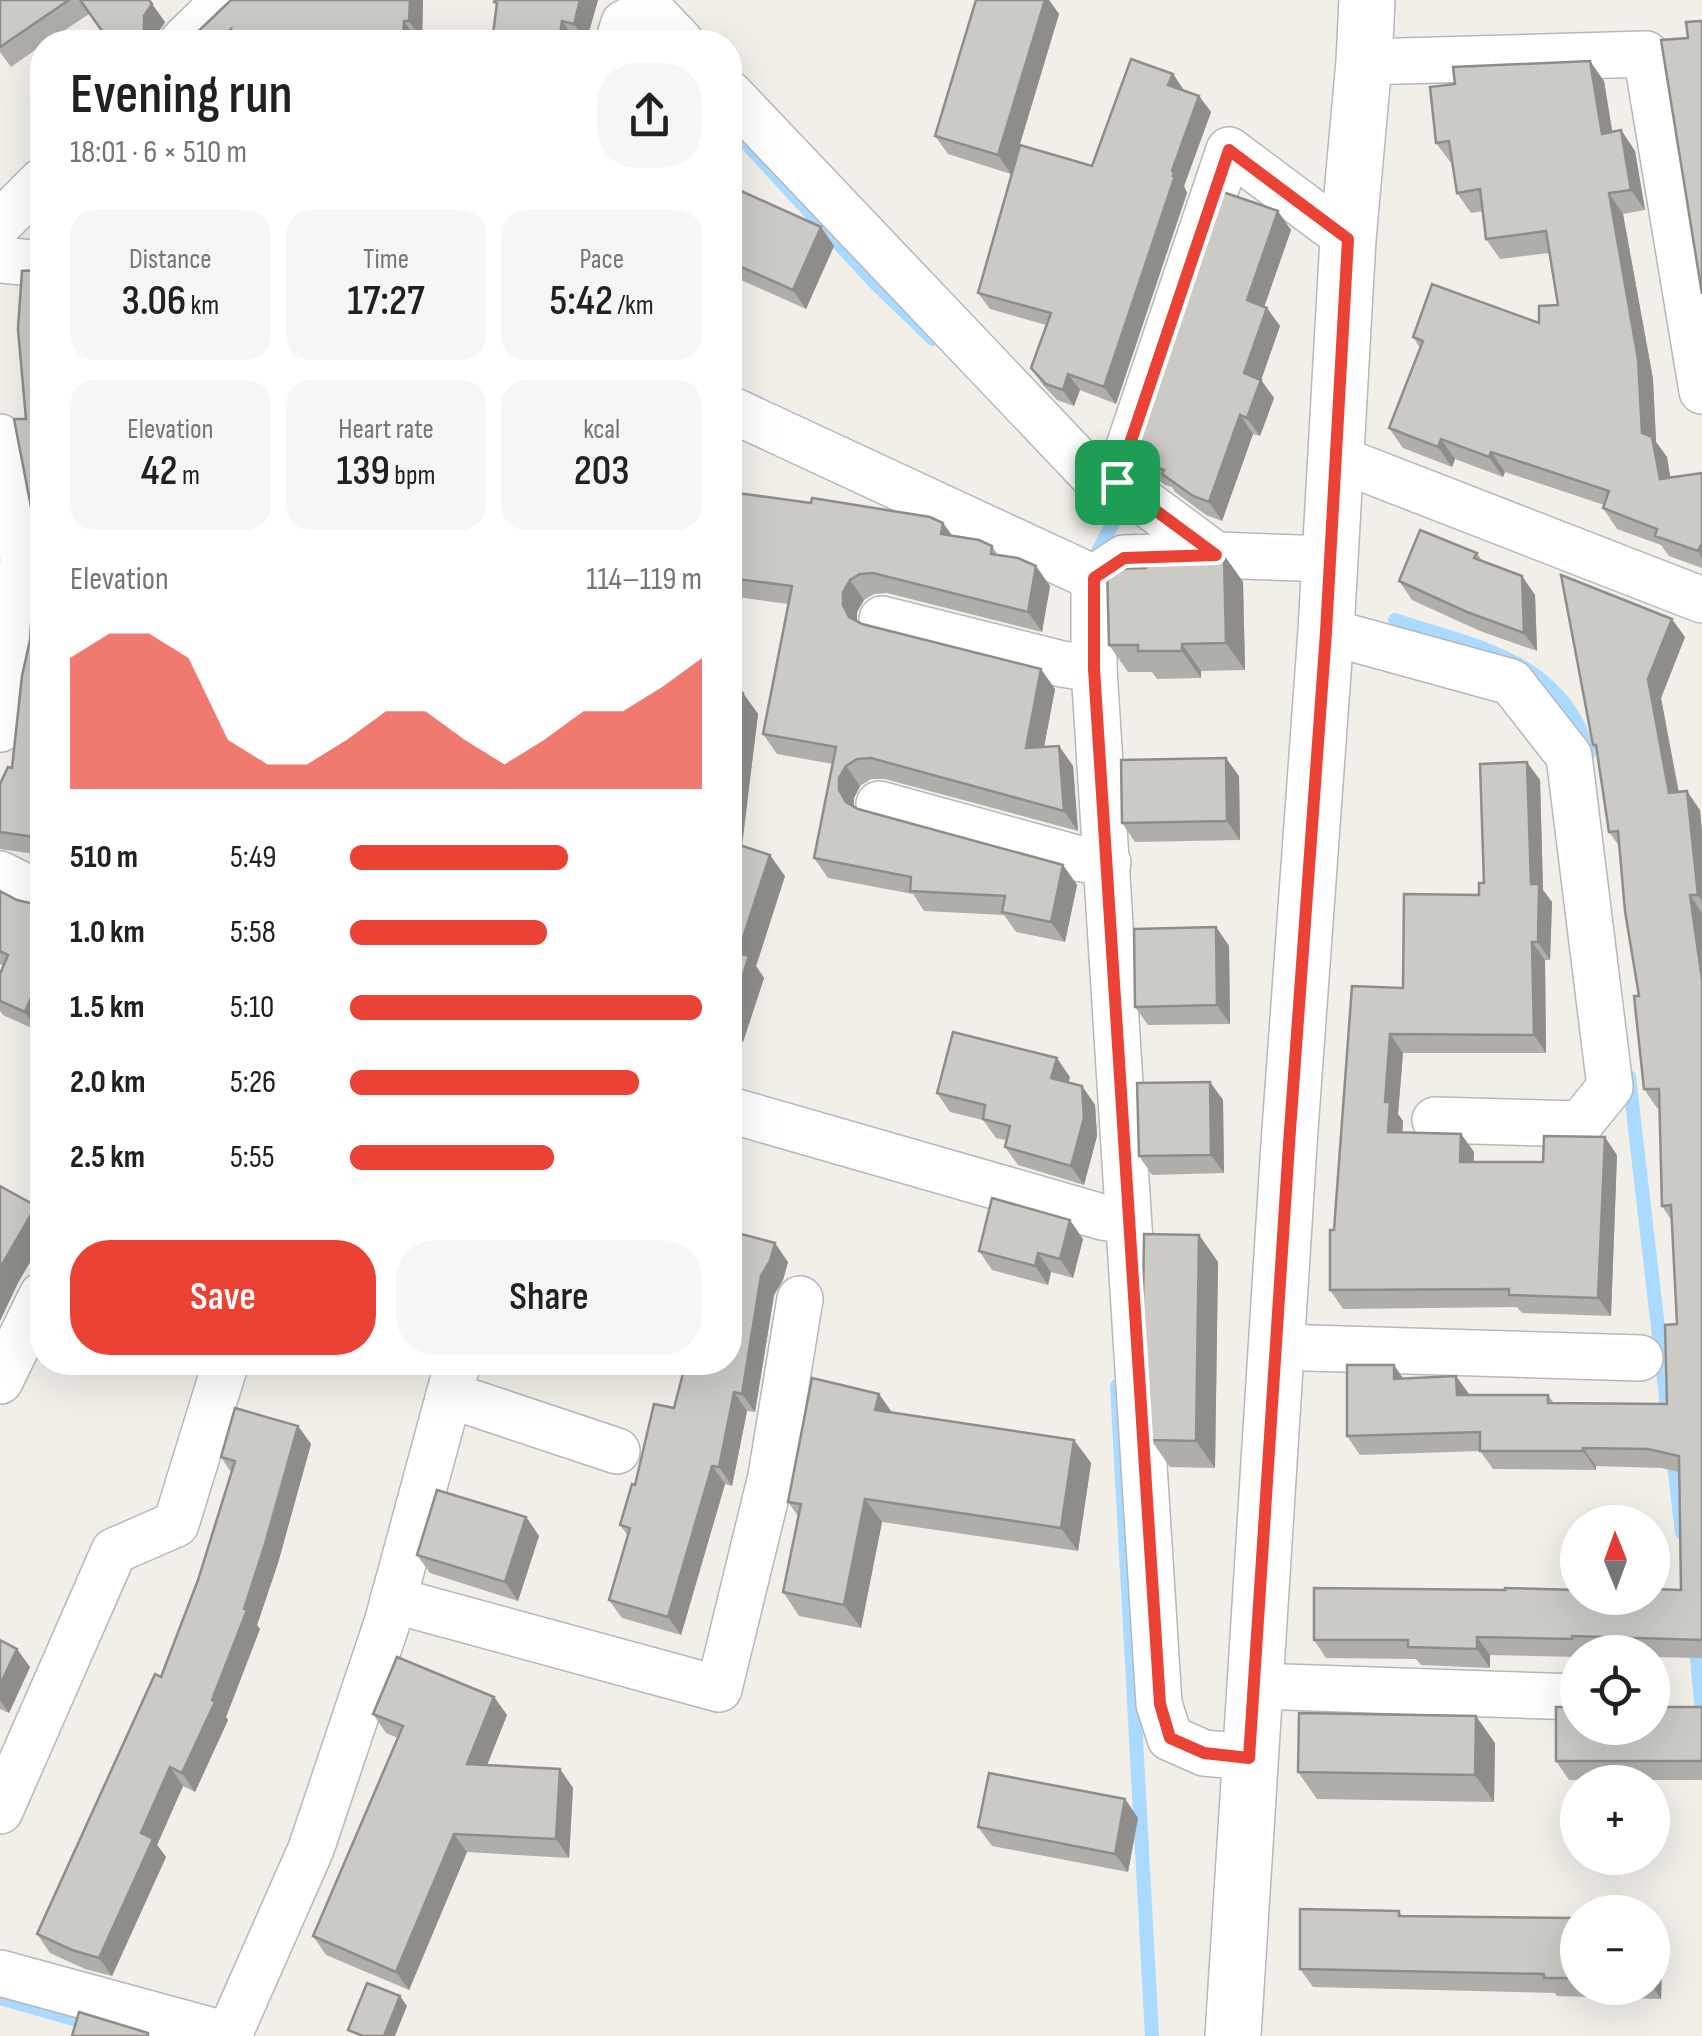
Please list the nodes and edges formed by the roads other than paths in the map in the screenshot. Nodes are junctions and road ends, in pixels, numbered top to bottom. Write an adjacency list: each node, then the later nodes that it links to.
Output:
1 (224, 0): 3 (street)
2 (1367, 0): 4 (street)
3 (194, 30)
4 (1364, 62): 8 (street); 11 (street)
5 (742, 107): 15 (street)
6 (30, 192): 7 (street)
7 (0, 223)
8 (1348, 239): 14 (street); 15 (street)
9 (0, 260): 10 (street)
10 (30, 263)
11 (1702, 391)
12 (742, 415): 20 (street)
13 (0, 437): 16 (street)
14 (1334, 456): 18 (street); 21 (street)
15 (1117, 482): 17 (street)
16 (30, 548)
17 (1216, 555): 18 (street); 20 (street)
18 (1329, 559): 23 (street)
19 (30, 576): 25 (street)
20 (1094, 578): 24 (street)
21 (1702, 600)
22 (882, 619): 24 (street)
23 (1326, 632): 31 (street); 35 (street)
24 (1080, 667): 27 (street)
25 (0, 729)
26 (879, 804): 27 (street)
27 (1092, 860): 32 (street)
28 (0, 874): 29 (street)
29 (30, 889)
30 (742, 1113): 32 (street)
31 (1435, 1120)
32 (1115, 1219): 44 (street)
33 (800, 1299): 41 (street)
34 (30, 1320): 39 (street)
35 (1276, 1347): 36 (street); 42 (street)
36 (1640, 1358)
37 (222, 1375): 45 (street)
38 (454, 1379): 40 (street); 41 (street)
39 (0, 1381)
40 (617, 1451)
41 (394, 1600): 47 (street)
42 (1254, 1686): 43 (street); 44 (street)
43 (1560, 1696)
44 (1249, 1758): 48 (street)
45 (0, 1811)
46 (0, 1973): 47 (street)
47 (230, 2036)
48 (1233, 2036)

